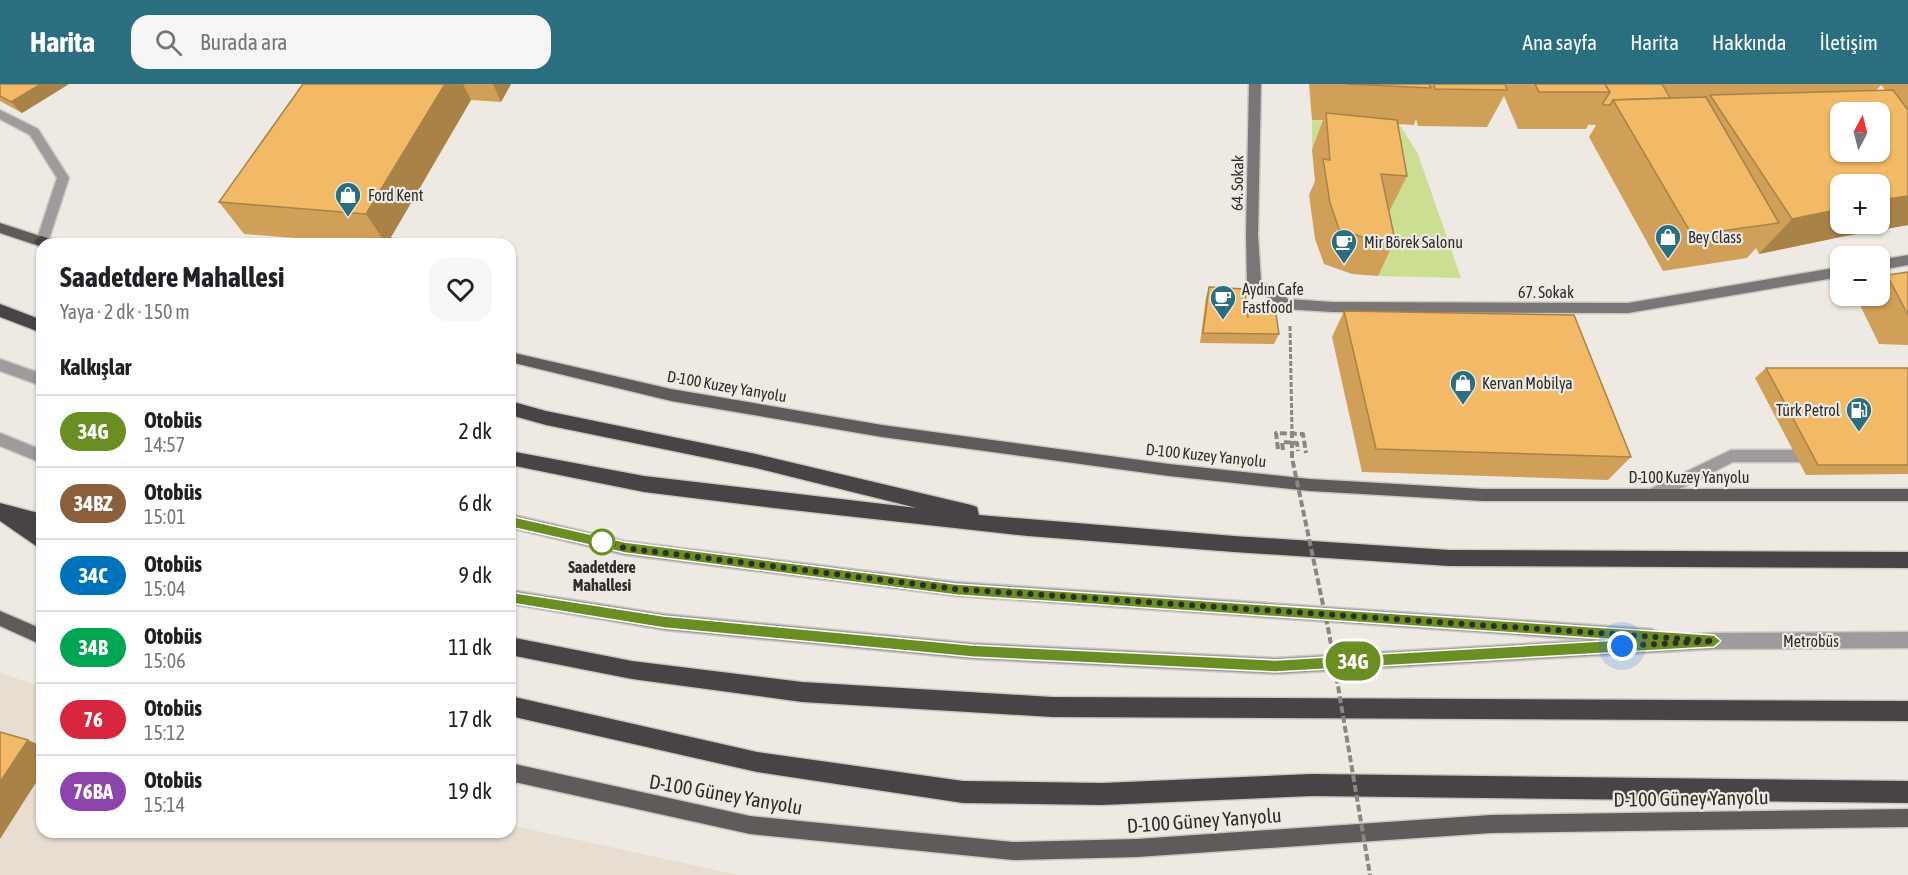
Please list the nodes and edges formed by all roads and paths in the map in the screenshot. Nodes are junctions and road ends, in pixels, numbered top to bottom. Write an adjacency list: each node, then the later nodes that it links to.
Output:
1 (1255, 84): 9 (street, 64. Sokak)
2 (0, 114): 4 (lane)
3 (0, 228): 5 (main road)
4 (45, 238)
5 (36, 240)
6 (1908, 260): 7 (street)
7 (1890, 263)
8 (1830, 274): 9 (street, 67. Sokak)
9 (1254, 283)
10 (0, 310): 11 (highway)
11 (36, 325)
12 (1290, 326): 40 (path, bridge)
13 (516, 358): 21 (main road, D-100 Kuzey Yanyolu)
14 (0, 365): 15 (lane)
15 (36, 378)
16 (516, 410): 26 (highway)
17 (0, 439): 18 (lane)
18 (36, 454)
19 (1825, 456): 21 (lane)
20 (516, 459): 26 (highway)
21 (1653, 495): 22 (main road, D-100 Kuzey Yanyolu)
22 (1908, 495)
23 (0, 510): 24 (highway); 27 (highway)
24 (36, 520)
25 (516, 522): 33 (lane, Metrobüs)
26 (1028, 528): 28 (highway)
27 (36, 537)
28 (1908, 560)
29 (516, 598): 33 (lane, Metrobüs)
30 (0, 618): 31 (main road)
31 (36, 634)
32 (1908, 640): 33 (lane, Metrobüs)
33 (1714, 641)
34 (516, 647): 36 (highway)
35 (516, 707): 38 (highway)
36 (1908, 711)
37 (516, 773): 39 (main road, D-100 Güney Yanyolu)
38 (1908, 792)
39 (1908, 818)
40 (1370, 875)

